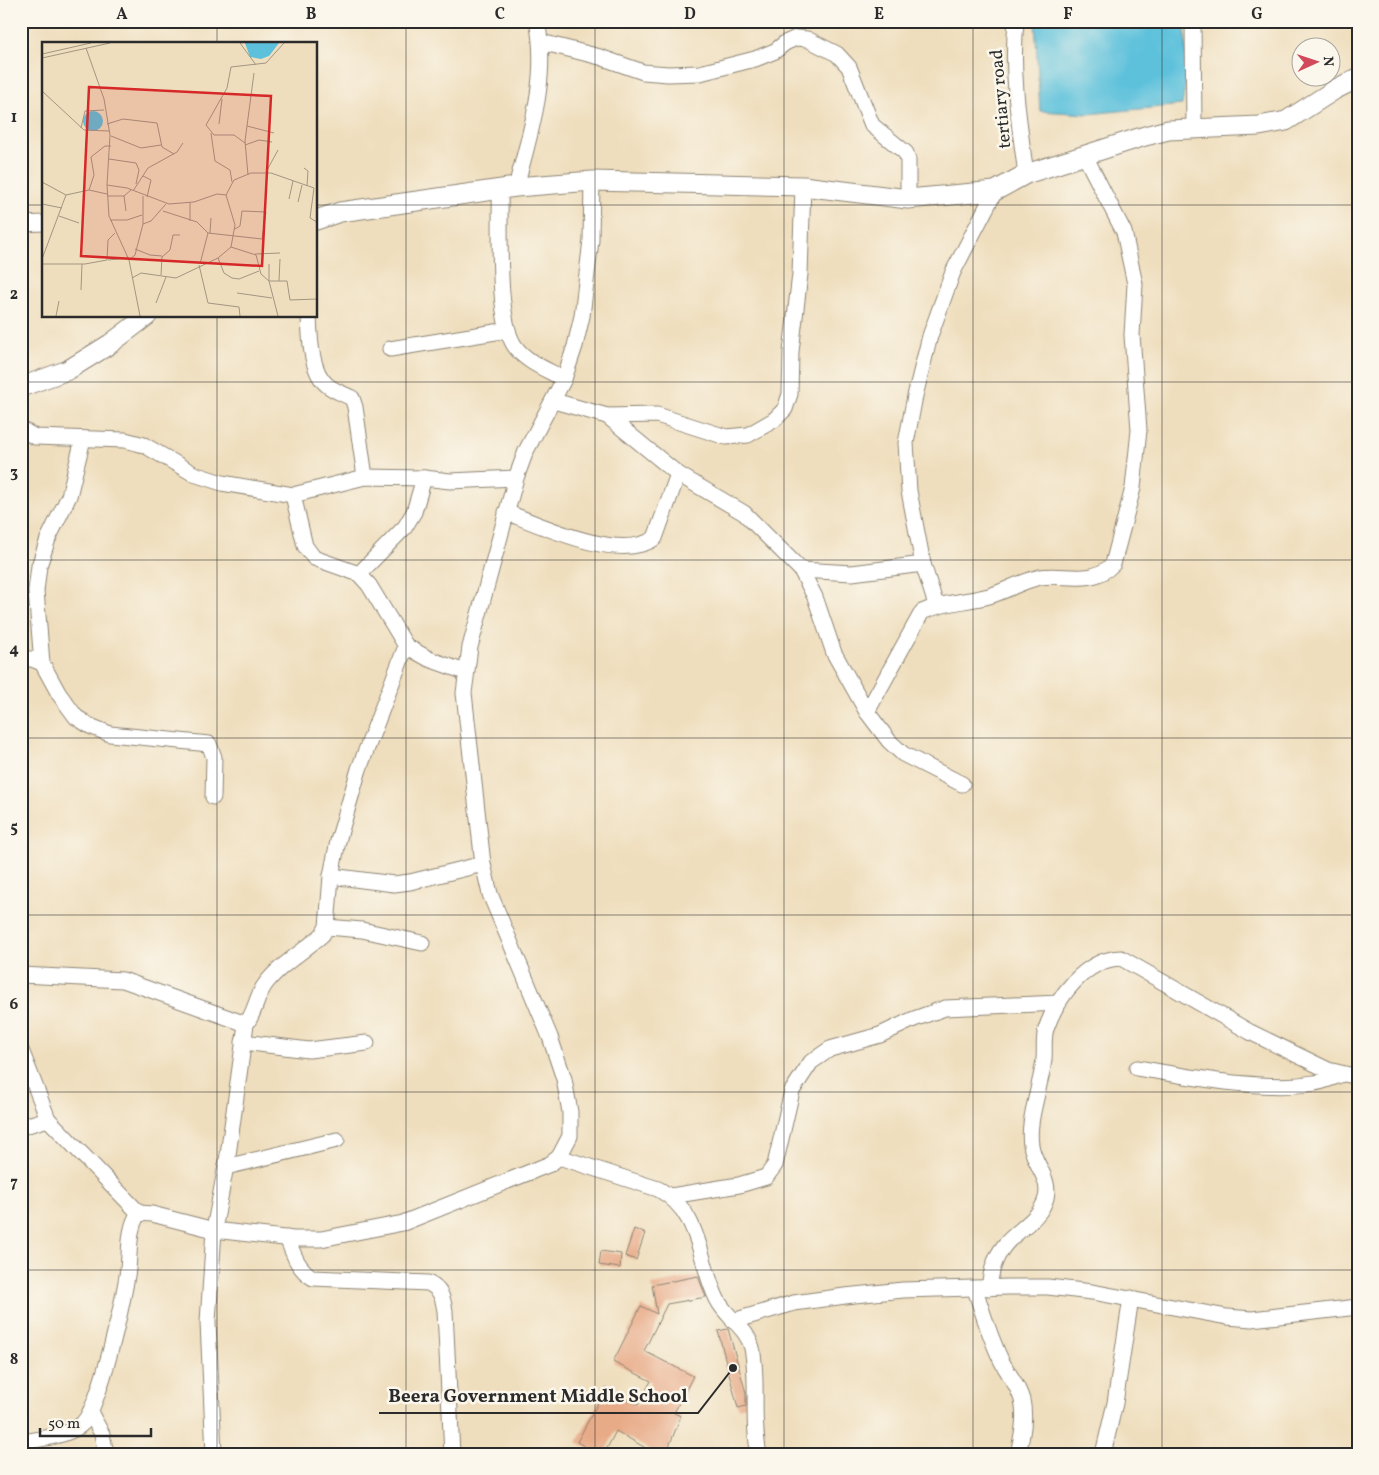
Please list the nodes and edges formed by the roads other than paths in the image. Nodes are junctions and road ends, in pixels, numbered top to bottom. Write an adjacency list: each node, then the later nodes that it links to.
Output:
1 (537, 21): 4 (street)
2 (1016, 21): 8 (street, tertiary road)
3 (1193, 21): 6 (street)
4 (541, 42): 11 (street); 13 (street)
5 (1358, 78): 6 (street)
6 (1194, 128): 7 (street)
7 (1085, 156): 8 (street); 36 (street)
8 (1026, 174): 12 (street)
9 (592, 181): 10 (street); 11 (street); 21 (street)
10 (803, 186): 13 (street); 24 (street)
11 (508, 188): 14 (street); 19 (street)
12 (995, 191): 13 (street); 33 (street)
13 (908, 198)
14 (318, 219)
15 (42, 223): 16 (street)
16 (21, 224)
17 (144, 318): 22 (street)
18 (309, 318): 28 (street)
19 (508, 330): 20 (street); 21 (street)
20 (390, 349)
21 (564, 379): 23 (street)
22 (21, 387)
23 (554, 401): 24 (street); 30 (street)
24 (607, 416): 27 (street)
25 (21, 429): 26 (street)
26 (83, 439): 31 (street); 39 (street)
27 (678, 474): 32 (street); 34 (street)
28 (365, 477): 29 (street); 31 (street)
29 (424, 478): 30 (street); 35 (street)
30 (516, 478): 32 (street)
31 (293, 495): 35 (street)
32 (506, 512): 40 (street)
33 (923, 564): 34 (street); 36 (street)
34 (801, 570): 41 (street)
35 (359, 574): 37 (street)
36 (936, 605): 41 (street)
37 (406, 646): 40 (street); 45 (street)
38 (21, 659): 39 (street)
39 (42, 663): 43 (street)
40 (465, 672): 44 (street)
41 (867, 712): 42 (street)
42 (962, 784)
43 (213, 797)
44 (482, 864): 45 (street); 59 (street)
45 (330, 876): 46 (street)
46 (326, 927): 47 (street); 50 (street)
47 (422, 943)
48 (21, 975): 50 (street)
49 (1059, 1003): 55 (street); 61 (street); 65 (street)
50 (246, 1024): 51 (street)
51 (243, 1042): 52 (street); 60 (street)
52 (366, 1043)
53 (21, 1050): 56 (street)
54 (1137, 1068): 55 (street)
55 (1350, 1076)
56 (48, 1119): 57 (street); 62 (street)
57 (21, 1127)
58 (337, 1140): 60 (street)
59 (559, 1157): 61 (street); 64 (street)
60 (226, 1167): 63 (street)
61 (671, 1196): 68 (street)
62 (139, 1213): 63 (street); 69 (street)
63 (214, 1230): 64 (street); 72 (street)
64 (287, 1238): 73 (street)
65 (982, 1288): 66 (street); 68 (street); 75 (street)
66 (1131, 1298): 67 (street); 76 (street)
67 (1358, 1307)
68 (733, 1321): 74 (street)
69 (90, 1412): 70 (street); 71 (street)
70 (21, 1443)
71 (106, 1454)
72 (214, 1454)
73 (452, 1454)
74 (759, 1454)
75 (1018, 1454)
76 (1103, 1454)

